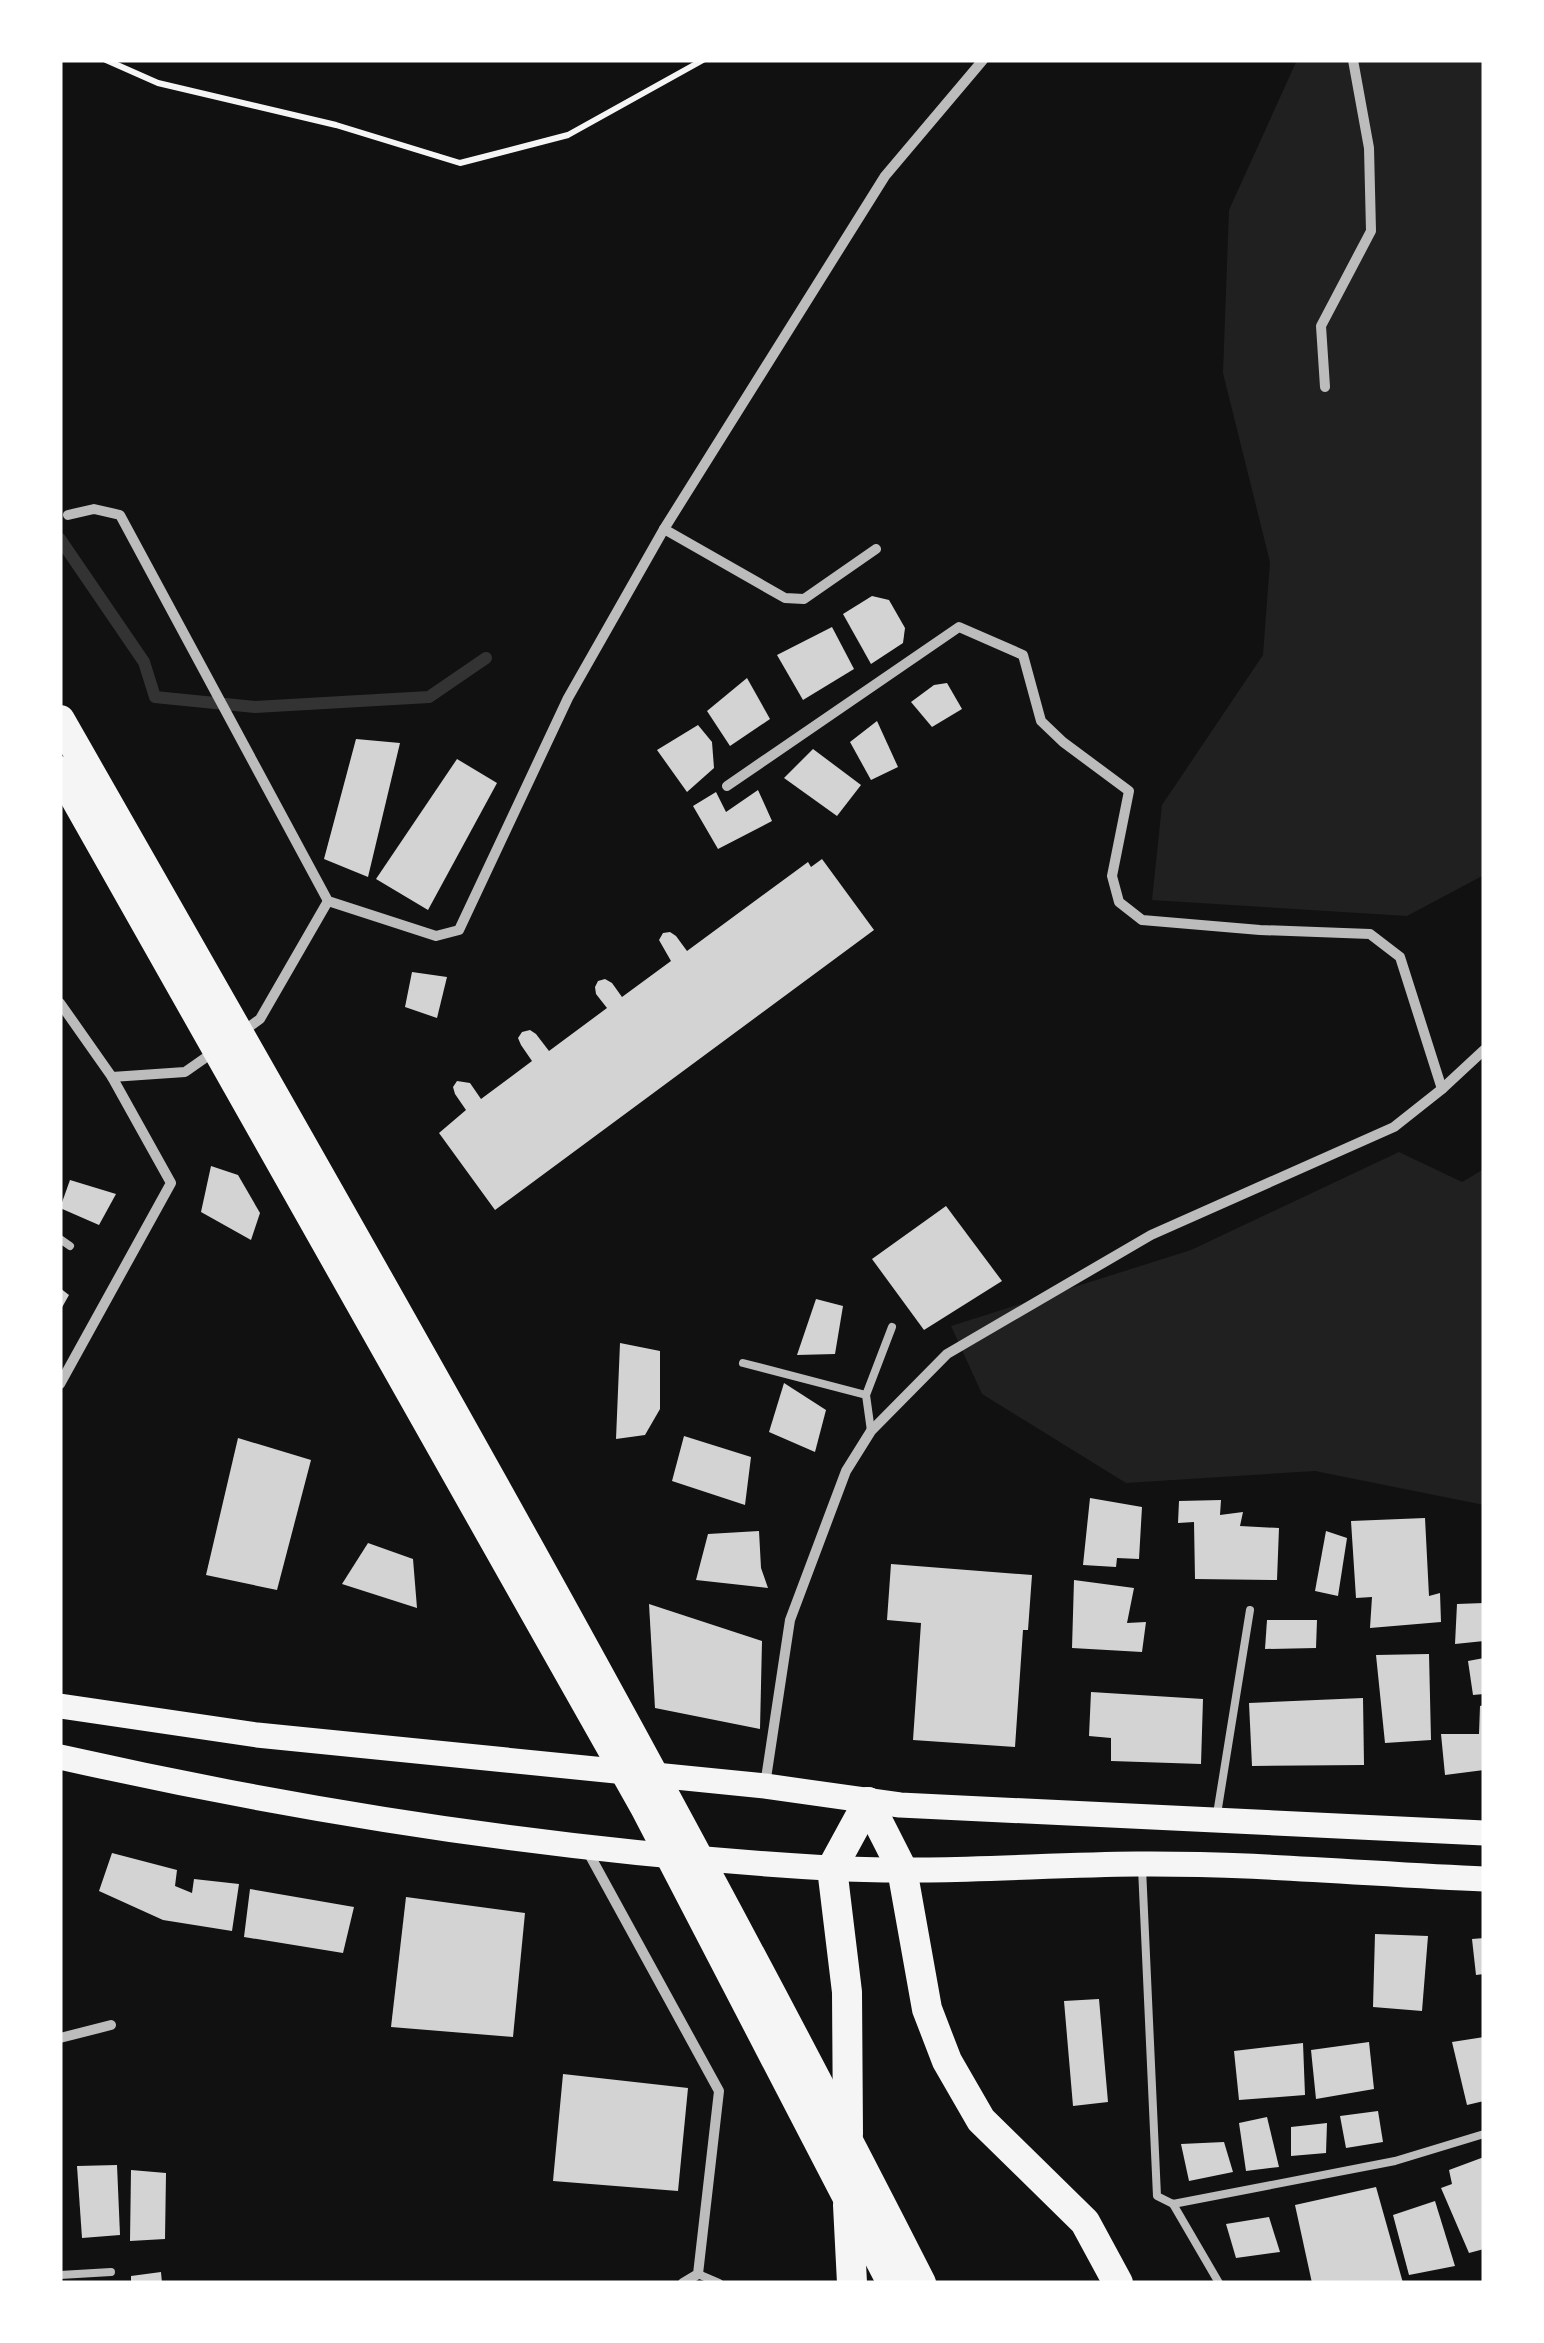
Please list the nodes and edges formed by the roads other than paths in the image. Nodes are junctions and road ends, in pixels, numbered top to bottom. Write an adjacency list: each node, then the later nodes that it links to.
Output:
1 (983, 60): 5 (street)
2 (1352, 60): 3 (street)
3 (1325, 388)
4 (68, 516): 10 (street)
5 (664, 529): 6 (street); 10 (street)
6 (876, 549)
7 (60, 720): 45 (highway)
8 (60, 771): 44 (highway)
9 (727, 786): 14 (street)
10 (328, 901): 13 (street)
11 (60, 1003): 13 (street)
12 (1484, 1050): 14 (street)
13 (112, 1077): 19 (street)
14 (1442, 1089): 21 (street)
15 (60, 1238): 16 (lane)
16 (70, 1246)
17 (892, 1327): 20 (lane)
18 (743, 1363): 20 (lane)
19 (60, 1384)
20 (866, 1394): 21 (lane)
21 (871, 1430): 25 (street)
22 (1250, 1610): 27 (lane)
23 (60, 1706): 25 (main road)
24 (60, 1758): 29 (main road)
25 (765, 1786): 26 (main road)
26 (868, 1802): 27 (main road); 31 (highway); 32 (highway)
27 (1216, 1819): 28 (main road)
28 (1484, 1833)
29 (586, 1848): 31 (main road); 39 (street)
30 (1142, 1864): 32 (main road); 33 (main road); 37 (lane)
31 (832, 1868): 32 (main road); 43 (highway)
32 (902, 1869): 46 (highway)
33 (1484, 1879)
34 (110, 2025): 35 (street)
35 (60, 2038)
36 (1484, 2134): 37 (lane)
37 (1173, 2204): 47 (lane)
38 (112, 2272): 40 (lane)
39 (698, 2274): 41 (street); 42 (lane)
40 (60, 2275)
41 (684, 2283)
42 (719, 2283)
43 (852, 2283)
44 (892, 2283)
45 (922, 2283)
46 (1118, 2283)
47 (1219, 2283)

